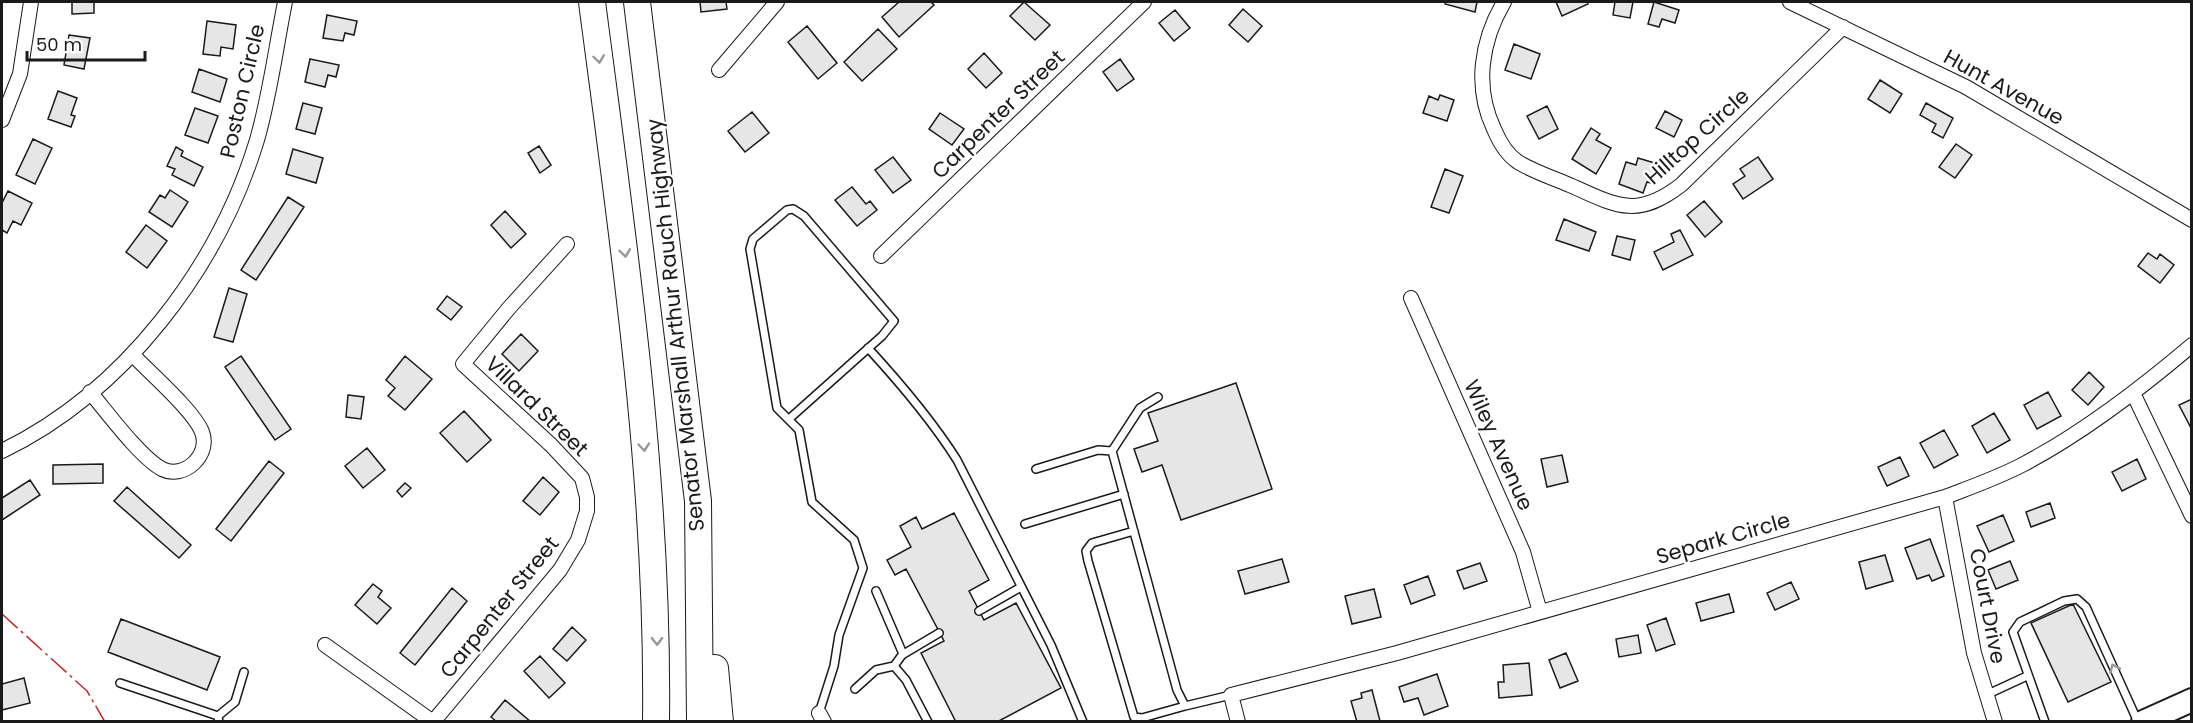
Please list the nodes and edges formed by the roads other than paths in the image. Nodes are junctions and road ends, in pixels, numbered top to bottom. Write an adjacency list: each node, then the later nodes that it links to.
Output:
1 (31, 2): 11 (street)
2 (285, 2): 18 (street, Poston Circle)
3 (592, 2): 53 (highway, Senator Marshall Arthur Rauch Highway, one-way to 53)
4 (637, 2): 29 (highway, Senator Marshall Arthur Rauch Highway)
5 (777, 2): 10 (street)
6 (1144, 2): 14 (street, Carpenter Street)
7 (1504, 2): 9 (street, Hilltop Circle)
8 (1790, 2): 9 (street, Hunt Avenue)
9 (1843, 27): 12 (street, Hunt Avenue)
10 (719, 70)
11 (2, 120)
12 (2192, 220)
13 (567, 244): 26 (street, Villard Street)
14 (881, 256)
15 (1411, 298): 36 (street, Wiley Avenue)
16 (2192, 345): 20 (street, Separk Circle)
17 (868, 348): 22 (lane); 22 (lane); 33 (lane)
18 (132, 354): 19 (street, Poston Circle); 19 (street)
19 (90, 392): 23 (street, Poston Circle)
20 (2133, 393): 28 (street, Separk Circle); 30 (street)
21 (1158, 397): 24 (lane)
22 (789, 419): 49 (lane)
23 (2, 451)
24 (1112, 451): 25 (lane); 27 (lane)
25 (1036, 469)
26 (582, 478): 52 (street, Carpenter Street)
27 (1124, 494): 31 (lane); 32 (lane)
28 (1945, 497): 36 (street, Separk Circle); 46 (street, Court Drive)
29 (699, 501): 54 (highway, Senator Marshall Arthur Rauch Highway); 55 (highway)
30 (2192, 516)
31 (1025, 524)
32 (1134, 531): 48 (lane); 48 (lane)
33 (1021, 587): 35 (lane); 57 (lane)
34 (876, 591): 39 (lane)
35 (979, 612)
36 (1540, 612): 45 (street, Separk Circle)
37 (939, 633): 39 (lane)
38 (325, 645): 52 (street)
39 (903, 654): 40 (lane)
40 (894, 666): 44 (lane); 56 (lane)
41 (244, 672): 51 (lane)
42 (2027, 676): 46 (lane); 60 (lane); 61 (lane, one-way to 42)
43 (120, 683): 51 (lane)
44 (855, 689)
45 (1231, 695): 48 (lane); 58 (street)
46 (1985, 696): 59 (street, Court Drive)
47 (2192, 700): 50 (main road)
48 (1185, 706)
49 (822, 717)
50 (2158, 717)
51 (219, 719)
52 (433, 722)
53 (656, 722)
54 (700, 722)
55 (720, 722)
56 (928, 722)
57 (1083, 722)
58 (1238, 722)
59 (1995, 722)
60 (2045, 722)
61 (2138, 722)

